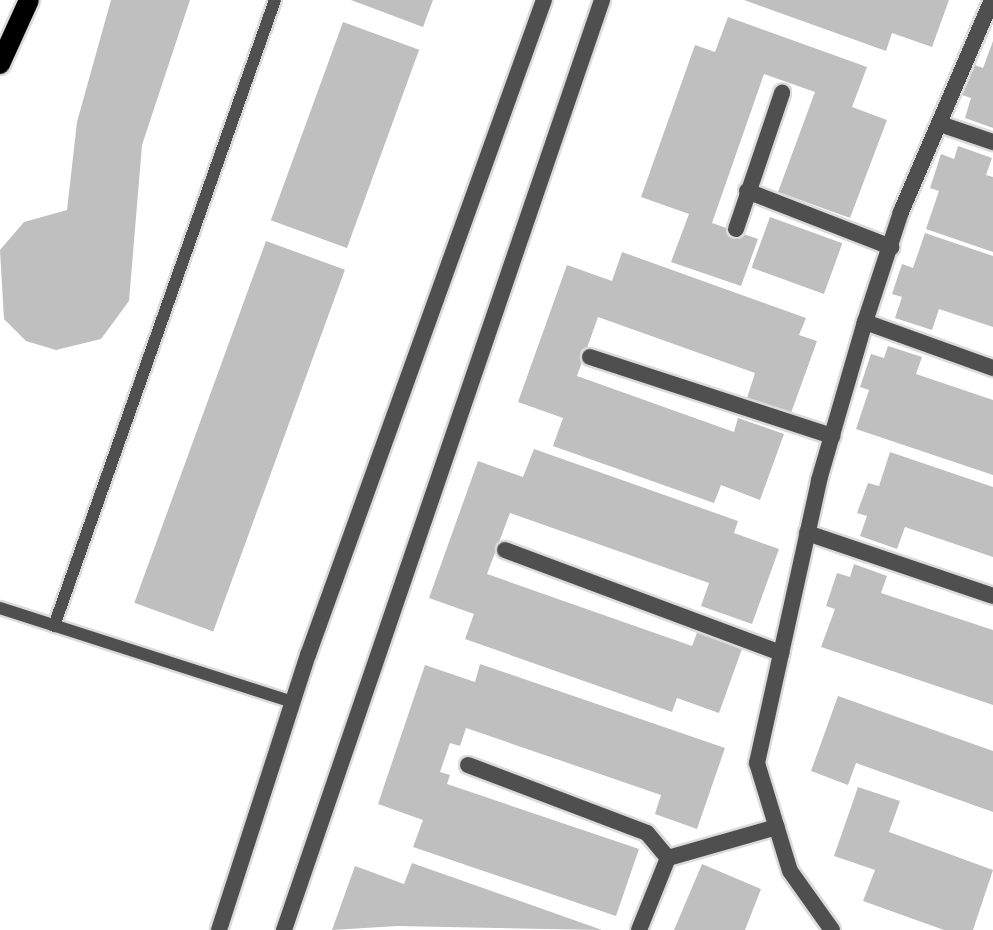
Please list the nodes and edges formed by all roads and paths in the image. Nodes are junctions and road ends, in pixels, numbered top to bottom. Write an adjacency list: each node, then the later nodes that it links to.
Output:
1 (29, 0): 6 (main road)
2 (275, 0): 21 (lane)
3 (544, 0): 23 (street)
4 (602, 0): 28 (street)
5 (992, 0): 8 (street)
6 (0, 64)
7 (782, 93): 10 (street)
8 (940, 124): 9 (street); 12 (street)
9 (993, 142)
10 (747, 191): 11 (street); 12 (street)
11 (736, 229)
12 (891, 247): 13 (street)
13 (865, 322): 15 (street); 16 (street)
14 (590, 357): 16 (street)
15 (993, 368)
16 (832, 436): 17 (street)
17 (807, 533): 19 (street); 22 (street)
18 (505, 550): 22 (street)
19 (993, 596)
20 (0, 608): 21 (lane)
21 (54, 626): 23 (lane)
22 (781, 653): 25 (street)
23 (292, 702): 27 (street)
24 (468, 765): 26 (street)
25 (777, 827): 26 (street); 30 (street)
26 (668, 858): 29 (street)
27 (219, 930)
28 (284, 930)
29 (639, 930)
30 (832, 930)

